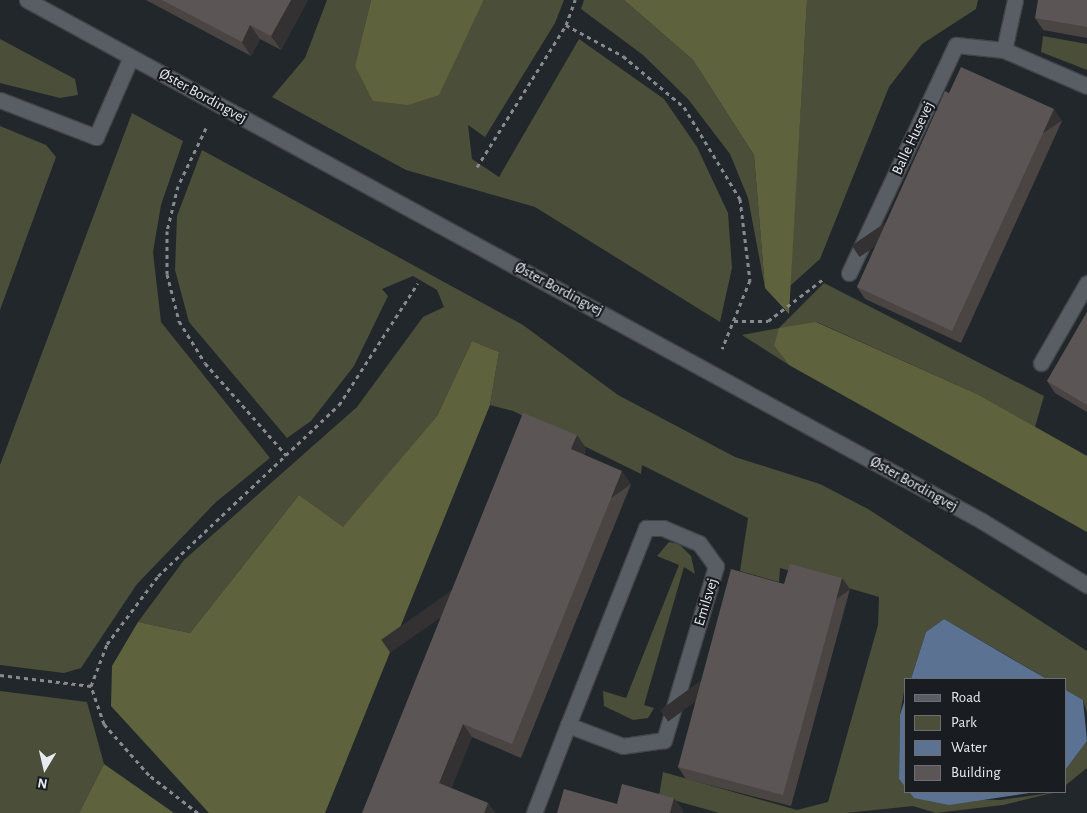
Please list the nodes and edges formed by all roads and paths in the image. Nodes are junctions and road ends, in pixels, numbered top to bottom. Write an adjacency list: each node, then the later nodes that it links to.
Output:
1 (26, 0): 6 (street, Øster Bordingvej)
2 (575, 0): 4 (path)
3 (1015, 0): 5 (street)
4 (566, 25): 10 (path); 14 (path)
5 (1004, 50): 7 (street, Balle Husevej); 11 (street, Balle Husevej)
6 (131, 57): 8 (street); 9 (street, Øster Bordingvej)
7 (1087, 86)
8 (0, 100)
9 (218, 104): 16 (street, Øster Bordingvej); 17 (path)
10 (478, 167)
11 (849, 273): 14 (path)
12 (418, 283): 17 (path)
13 (1087, 283): 15 (street)
14 (734, 321): 16 (path)
15 (1041, 363)
16 (713, 373): 18 (street, Øster Bordingvej)
17 (286, 455): 20 (path)
18 (1087, 585)
19 (0, 675): 20 (path)
20 (91, 686): 22 (path)
21 (568, 725): 21 (street, Emilsvej); 23 (street, Emilsvej)
22 (198, 813)
23 (534, 813)

